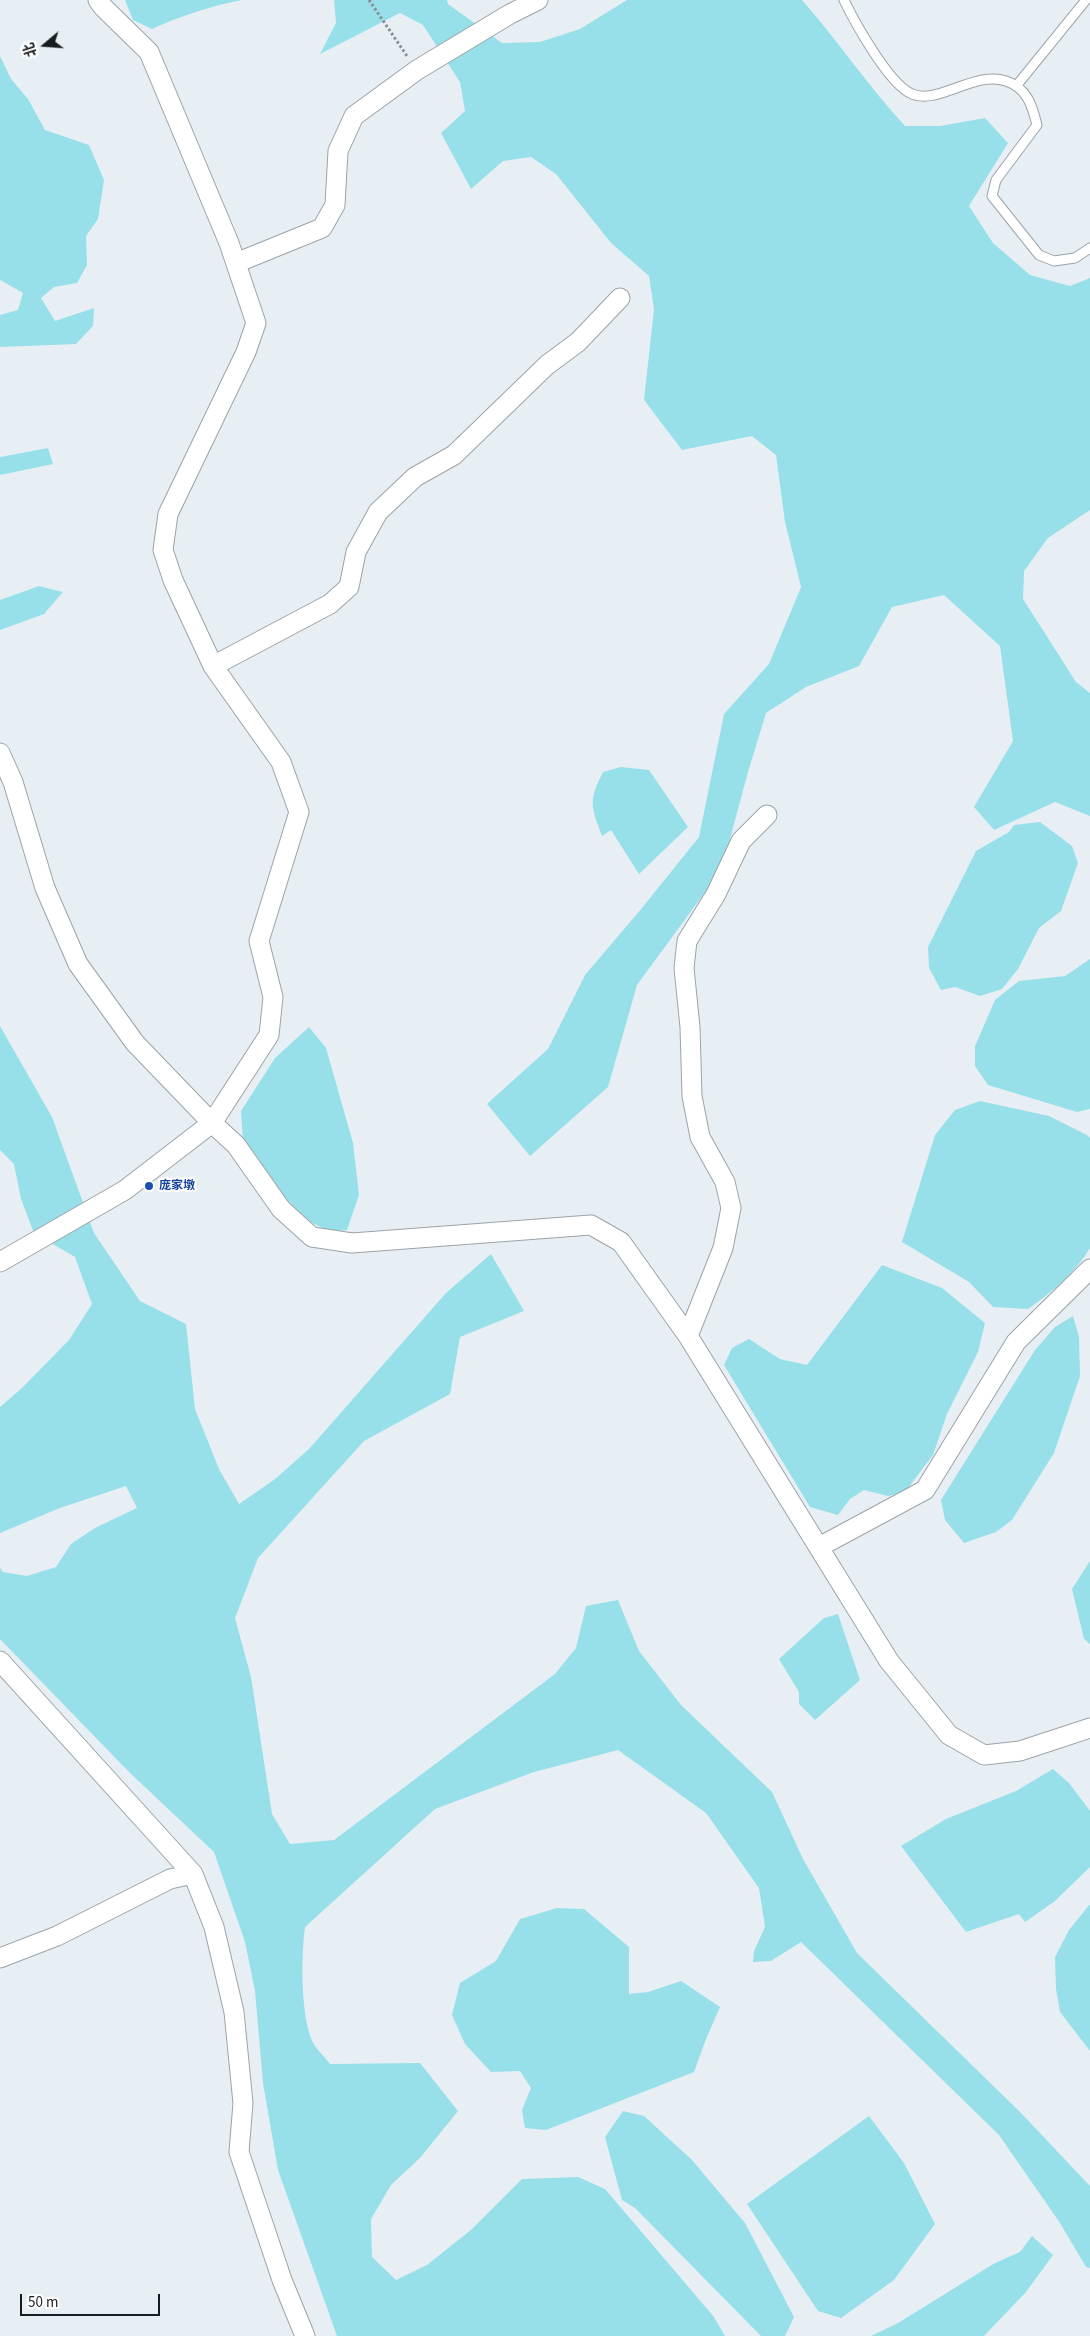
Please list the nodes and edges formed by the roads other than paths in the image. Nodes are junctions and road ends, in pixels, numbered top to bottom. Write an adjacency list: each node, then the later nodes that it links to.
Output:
1 (98, 0): 7 (street)
2 (538, 0): 7 (street)
3 (844, 0): 5 (lane)
4 (1086, 0): 5 (lane)
5 (1017, 85): 6 (lane)
6 (1090, 248)
7 (236, 263): 9 (street)
8 (620, 298): 9 (street)
9 (213, 666): 12 (street)
10 (0, 752): 12 (street)
11 (767, 815): 15 (street)
12 (212, 1123): 13 (street); 15 (street)
13 (0, 1262)
14 (1090, 1269): 16 (street)
15 (688, 1336): 16 (street)
16 (819, 1547): 18 (street)
17 (0, 1661): 19 (street)
18 (1090, 1728)
19 (193, 1874): 20 (street); 21 (street)
20 (0, 1958)
21 (306, 2336)

